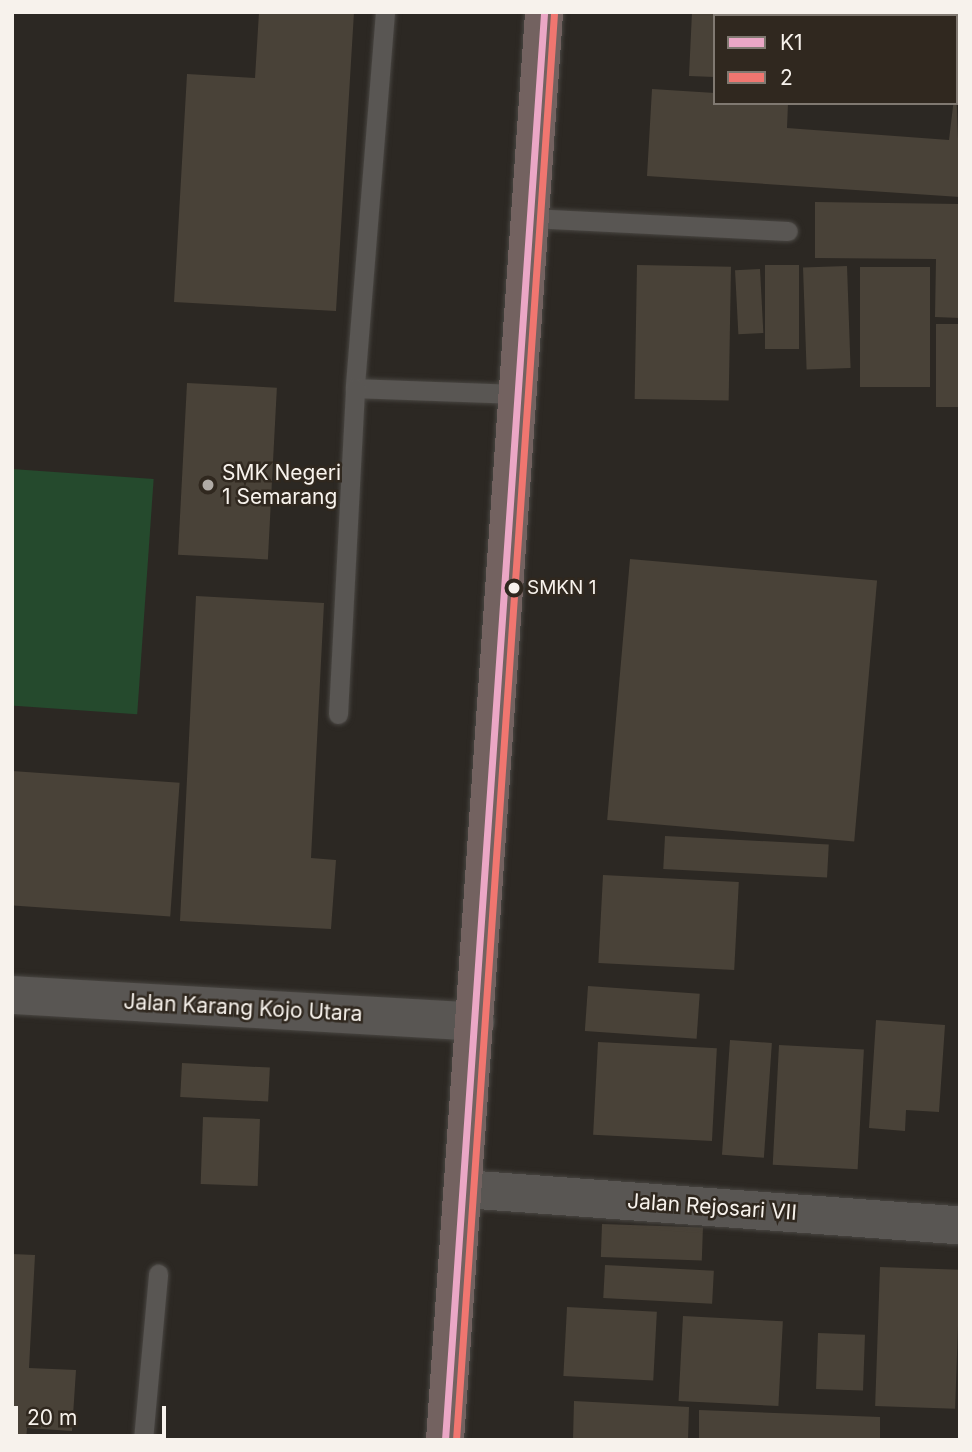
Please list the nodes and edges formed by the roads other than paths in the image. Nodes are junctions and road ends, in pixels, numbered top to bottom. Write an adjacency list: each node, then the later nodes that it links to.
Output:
1 (385, 12): 5 (lane)
2 (544, 12): 3 (highway)
3 (530, 218): 4 (lane); 6 (highway)
4 (788, 231)
5 (355, 388): 6 (lane); 7 (lane)
6 (515, 394): 9 (highway)
7 (338, 714)
8 (12, 995): 9 (street, Jalan Karang Kojo Utara)
9 (475, 1022): 10 (highway)
10 (464, 1189): 11 (street, Jalan Rejosari VII); 14 (highway)
11 (960, 1225)
12 (158, 1275): 13 (lane)
13 (143, 1440)
14 (445, 1440)

